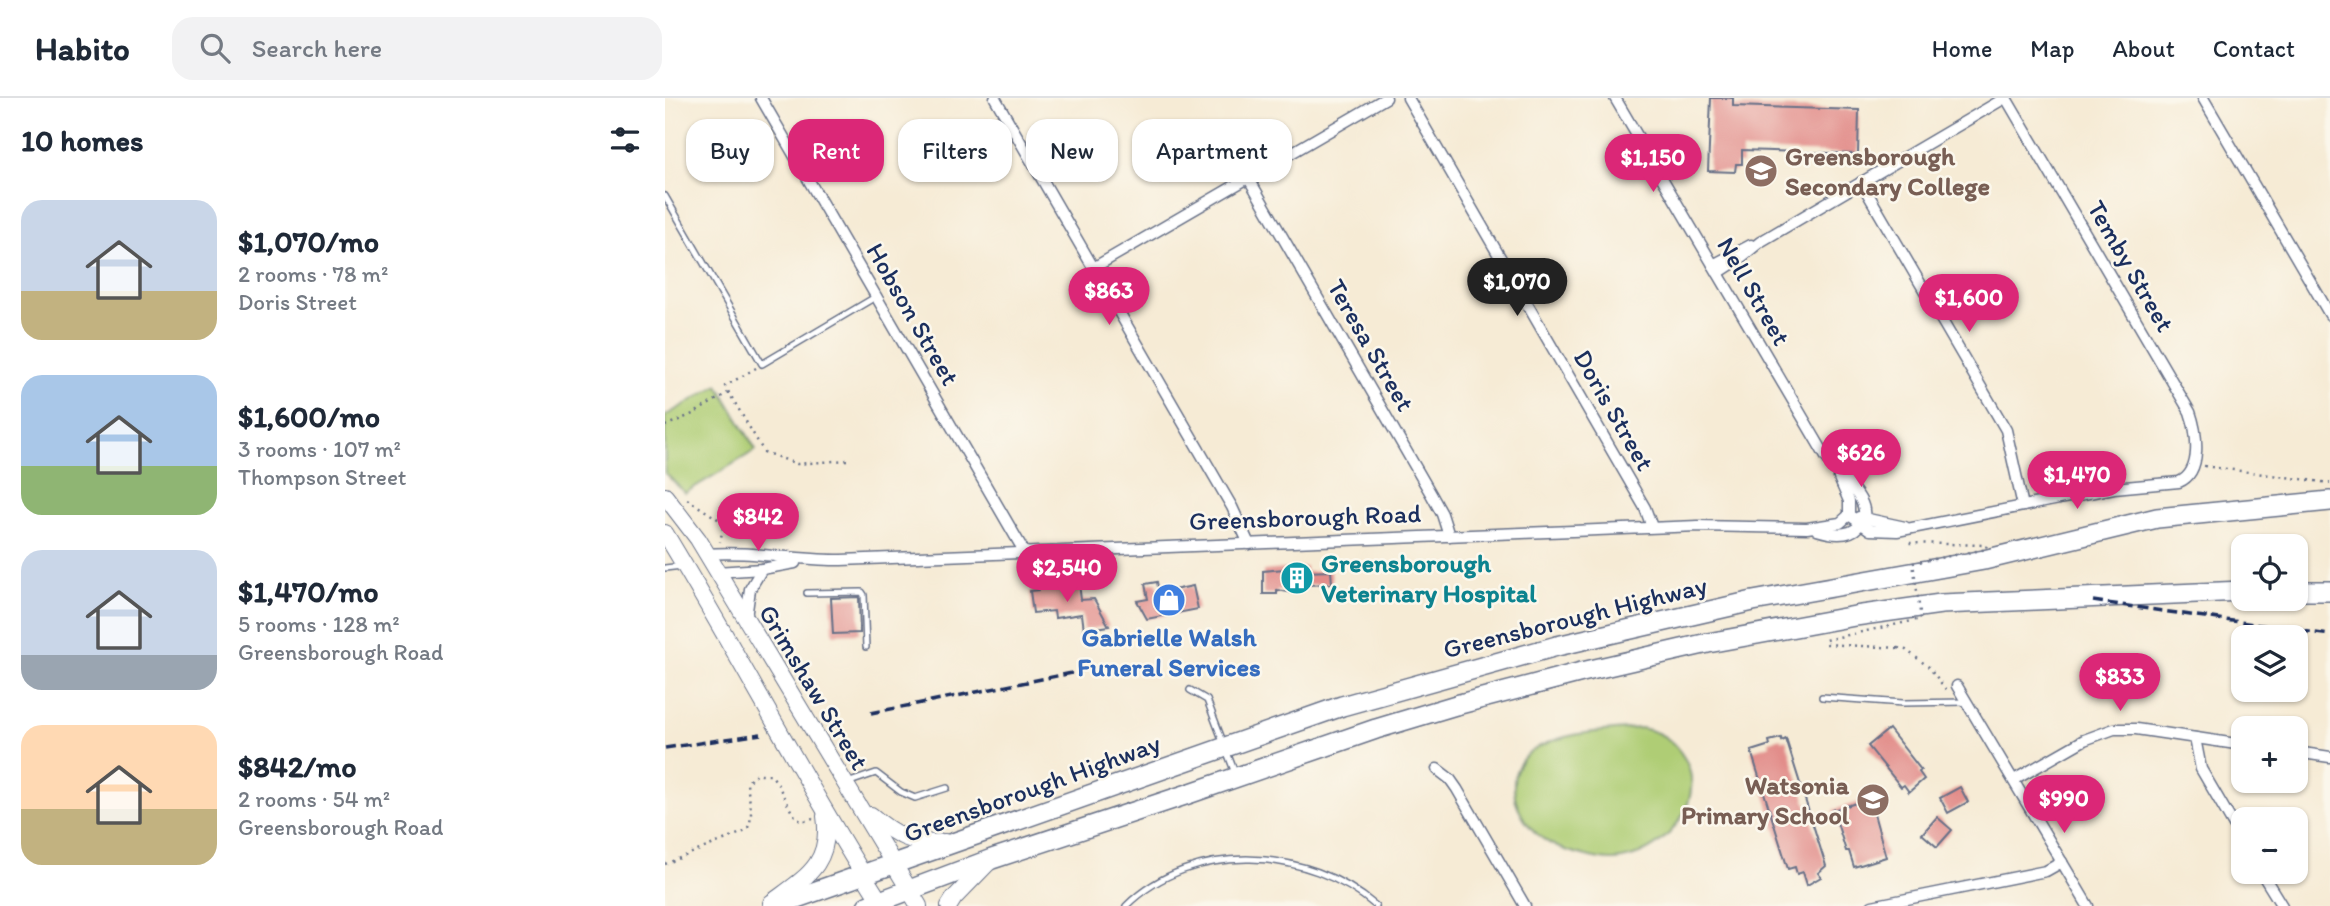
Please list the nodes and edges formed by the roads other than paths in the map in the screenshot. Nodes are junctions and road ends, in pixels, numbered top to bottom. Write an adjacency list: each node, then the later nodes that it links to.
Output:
1 (761, 98): 16 (street, Hobson Street)
2 (1009, 98): 8 (street)
3 (1386, 98): 9 (street)
4 (1408, 98): 25 (street, Doris Street)
5 (1615, 98): 15 (street, Nell Street)
6 (2005, 98): 12 (street); 18 (street, Temby Street)
7 (2203, 98): 17 (street)
8 (997, 101): 14 (street)
9 (1292, 153)
10 (1242, 182): 14 (street)
11 (1251, 182): 28 (street, Teresa Street)
12 (1861, 182): 15 (street); 22 (street)
13 (665, 196): 16 (lane)
14 (1093, 268): 29 (street)
15 (1715, 269): 19 (street, Nell Street)
16 (877, 296): 30 (street, Hobson Street)
17 (2330, 315)
18 (2194, 465): 22 (street, Greensborough Road)
19 (1834, 469): 23 (street, Nell Street); 24 (street, Nell Street)
20 (665, 496): 31 (main road, Grimshaw Street)
21 (2330, 502): 49 (highway, Greensborough Highway)
22 (2023, 506): 24 (street, Greensborough Road)
23 (1849, 514): 24 (street, Greensborough Road); 26 (street, Greensborough Road)
24 (1863, 521): 26 (street, Greensborough Road)
25 (1652, 527): 26 (street, Greensborough Road); 28 (street, Greensborough Road)
26 (1807, 528)
27 (665, 533): 33 (main road, Grimshaw Street)
28 (1449, 536): 29 (street, Greensborough Road)
29 (1249, 544): 30 (street, Greensborough Road)
30 (1025, 553): 32 (street, Greensborough Road)
31 (706, 554): 32 (street, Greensborough Road); 33 (main road, Greensborough Road); 36 (main road, Grimshaw Street)
32 (804, 561): 35 (street, Greensborough Road)
33 (685, 566): 34 (lane); 36 (main road, Greensborough Road); 58 (main road, Grimshaw Street)
34 (665, 568)
35 (762, 569): 36 (street, Greensborough Road); 41 (street)
36 (716, 572): 41 (main road, Grimshaw Street)
37 (2308, 591): 38 (highway)
38 (2330, 591)
39 (2231, 592): 53 (highway, Greensborough Highway)
40 (807, 593): 42 (lane)
41 (745, 621): 55 (main road, Grimshaw Street)
42 (866, 647)
43 (1190, 690): 49 (lane)
44 (1957, 691): 46 (street)
45 (1822, 697): 46 (lane)
46 (1967, 702): 54 (street)
47 (2195, 738): 48 (street); 54 (street); 59 (street)
48 (2231, 743)
49 (1226, 747): 53 (lane); 60 (highway, Greensborough Highway)
50 (2308, 754): 51 (street)
51 (2330, 757)
52 (1437, 769): 73 (street)
53 (1236, 776): 61 (highway, Greensborough Highway)
54 (2014, 780): 62 (street)
55 (845, 784): 56 (lane); 57 (main road, Grimshaw Street)
56 (947, 788)
57 (854, 799): 60 (main road); 63 (main road, Grimshaw Street)
58 (825, 811): 64 (main road, Grimshaw Street); 68 (main road)
59 (2231, 820)
60 (963, 839): 63 (highway, Greensborough Highway)
61 (992, 859): 66 (highway, Greensborough Highway); 70 (main road)
62 (2062, 862): 74 (street); 75 (street)
63 (895, 864): 64 (highway, Greensborough Highway); 66 (main road, Grimshaw Street)
64 (863, 876): 67 (main road, Grimshaw Street); 69 (highway, Greensborough Highway)
65 (2268, 884): 76 (street)
66 (914, 898): 67 (highway, Greensborough Highway)
67 (877, 904)
68 (767, 906)
69 (774, 906)
70 (949, 906)
71 (1126, 906): 72 (lane)
72 (1376, 906)
73 (1525, 906)
74 (1872, 906)
75 (2088, 906)
76 (2281, 906)

